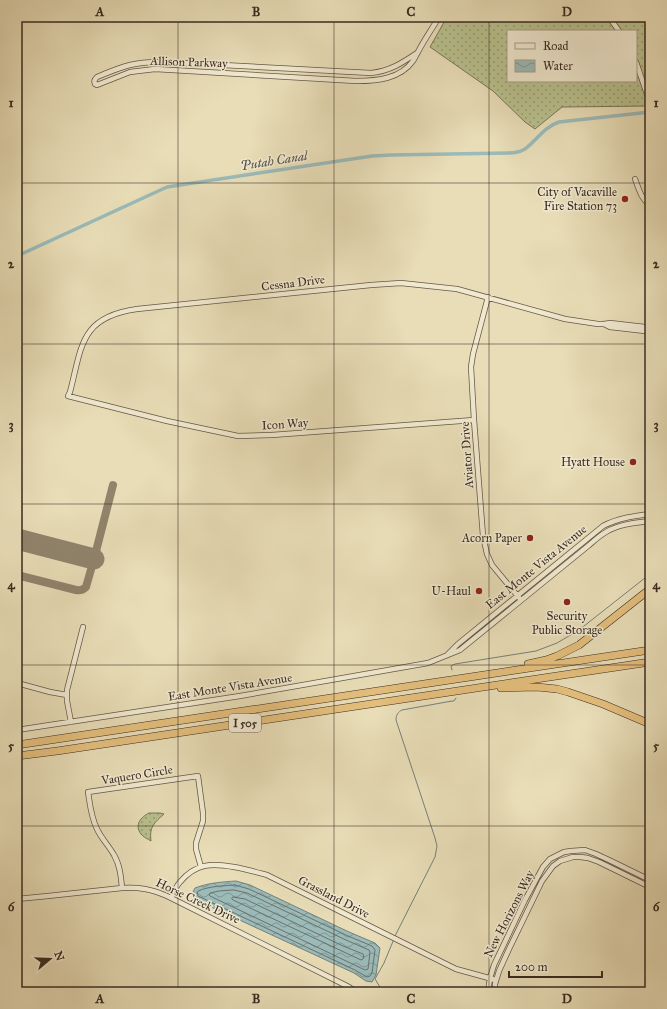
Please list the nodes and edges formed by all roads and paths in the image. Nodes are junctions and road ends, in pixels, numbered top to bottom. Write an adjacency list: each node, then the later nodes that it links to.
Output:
1 (439, 17): 4 (street, Allison Parkway)
2 (609, 17): 3 (street)
3 (618, 30)
4 (417, 53): 4 (street, Allison Parkway)
5 (637, 65): 6 (street)
6 (650, 103)
7 (635, 179): 8 (street)
8 (650, 205)
9 (488, 297): 10 (street, Cessna Drive); 13 (street, Cessna Drive); 14 (street, Aviator Drive)
10 (650, 329)
11 (650, 338): 12 (street)
12 (650, 366)
13 (100, 404): 14 (street, Icon Way)
14 (474, 420): 20 (street, Aviator Drive)
15 (650, 514): 16 (street, East Monte Vista Avenue)
16 (617, 520): 18 (street); 20 (street, East Monte Vista Avenue)
17 (650, 521): 18 (street, East Monte Vista Avenue)
18 (588, 546): 21 (street, East Monte Vista Avenue)
19 (650, 589): 26 (highway)
20 (517, 595): 21 (street, Aviator Drive); 24 (street, East Monte Vista Avenue)
21 (522, 600): 24 (street, East Monte Vista Avenue)
22 (83, 627): 29 (street)
23 (650, 650): 26 (highway, I 505)
24 (446, 656): 30 (street, East Monte Vista Avenue)
25 (650, 662): 28 (highway, I 505)
26 (464, 678): 33 (highway, I 505)
27 (17, 684): 29 (street)
28 (473, 689): 31 (highway); 34 (highway, I 505)
29 (67, 695): 30 (street)
30 (71, 722): 32 (street, East Monte Vista Avenue)
31 (650, 724)
32 (17, 730)
33 (17, 746)
34 (17, 756)
35 (201, 867): 37 (street, Vaquero Circle); 39 (street, Grassland Drive); 41 (street, Grassland Drive)
36 (650, 880): 41 (street, New Horizons Way)
37 (122, 888): 39 (street, Horse Creek Drive); 40 (street, Horse Creek Drive)
38 (650, 888): 42 (street, New Horizons Way)
39 (171, 898): 43 (street, Horse Creek Drive)
40 (17, 899)
41 (490, 978): 42 (street, Grassland Drive); 44 (street, New Horizons Way)
42 (496, 980): 45 (street, New Horizons Way)
43 (356, 992)
44 (488, 992)
45 (495, 992)

